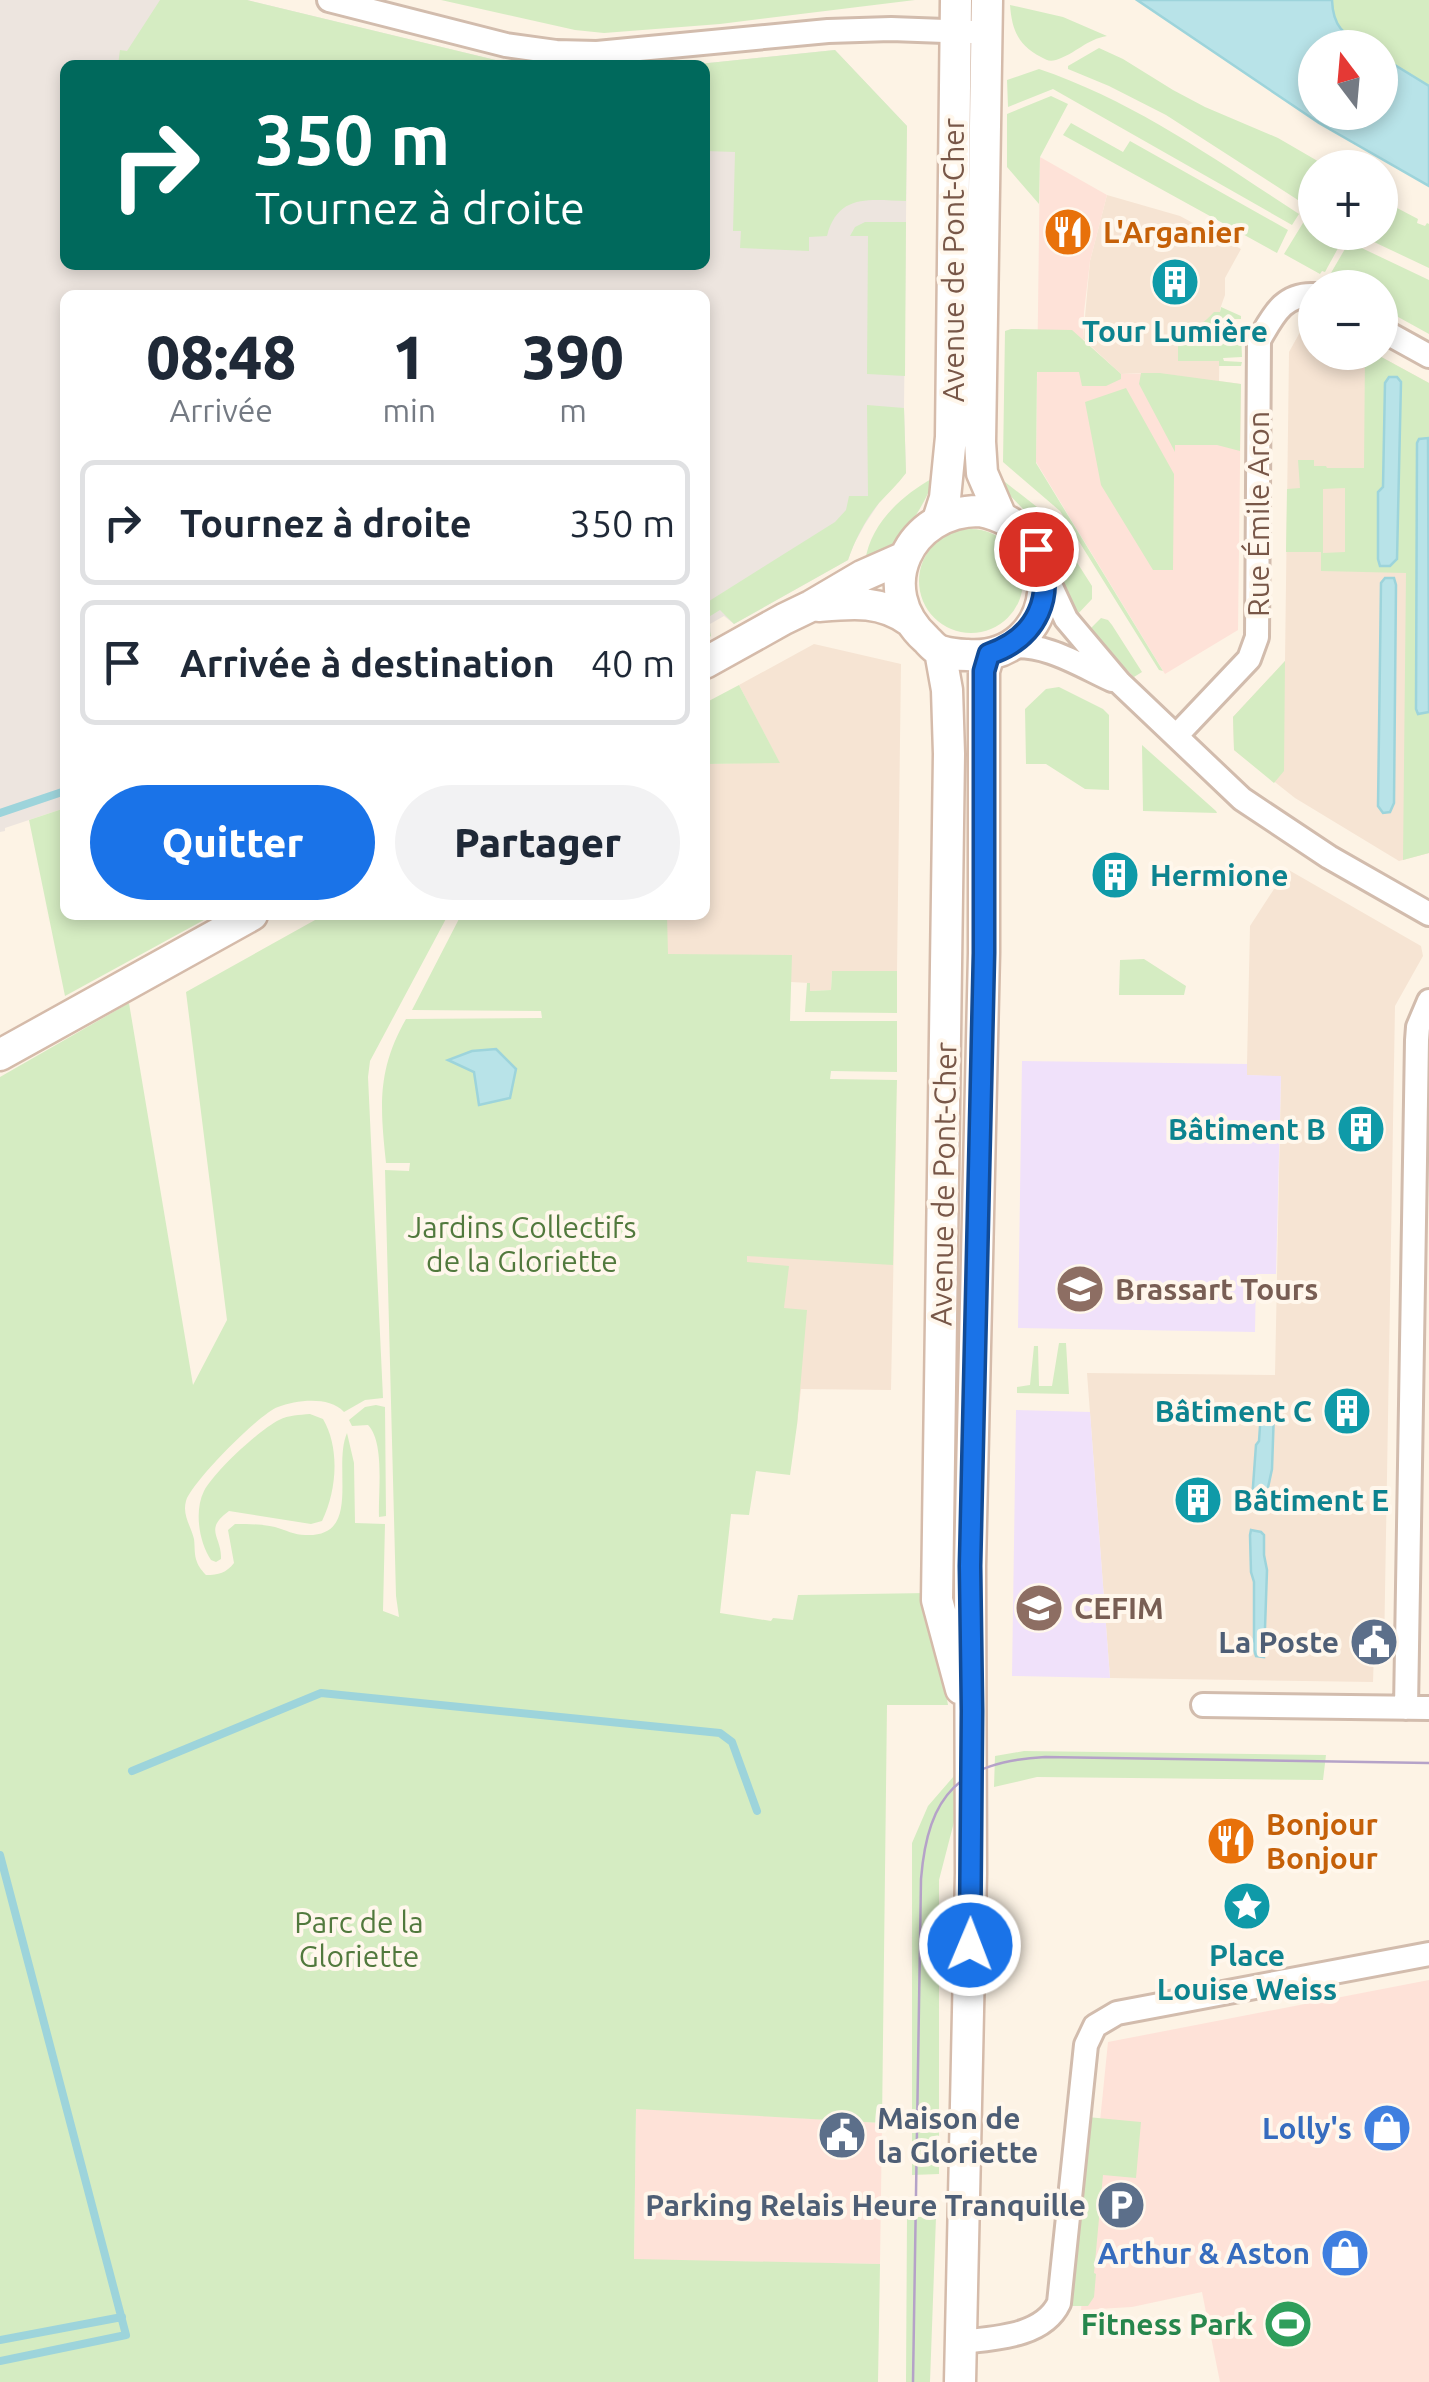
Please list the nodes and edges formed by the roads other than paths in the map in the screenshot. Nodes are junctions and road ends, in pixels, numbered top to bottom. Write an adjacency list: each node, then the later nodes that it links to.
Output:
1 (329, 0): 4 (street)
2 (956, 0): 4 (main road, Avenue de Pont-Cher)
3 (986, 0): 4 (main road, Avenue de Pont-Cher)
4 (970, 32): 8 (main road, Avenue de Pont-Cher); 9 (main road, Avenue de Pont-Cher)
5 (1298, 296): 18 (street, Rue Émile Aron)
6 (1398, 339): 7 (street)
7 (1429, 356)
8 (1002, 517): 9 (main road); 11 (main road)
9 (938, 520): 10 (main road)
10 (905, 557): 12 (main road); 13 (main road)
11 (1044, 572): 14 (main road); 17 (street)
12 (811, 606): 13 (main road); 16 (main road)
13 (910, 621): 15 (main road)
14 (998, 650): 15 (main road); 17 (street); 25 (main road, Avenue de Pont-Cher)
15 (940, 652): 25 (main road, Avenue de Pont-Cher)
16 (710, 660)
17 (1120, 684): 18 (street)
18 (1176, 736): 19 (street)
19 (1429, 914)
20 (243, 920): 22 (main road)
21 (1429, 1001): 24 (street)
22 (0, 1055)
23 (1203, 1705): 24 (street)
24 (1418, 1708)
25 (972, 1711): 27 (main road, Avenue de Pont-Cher)
26 (1429, 1954): 27 (street)
27 (961, 2342): 28 (main road, Avenue de Pont-Cher)
28 (960, 2382)

